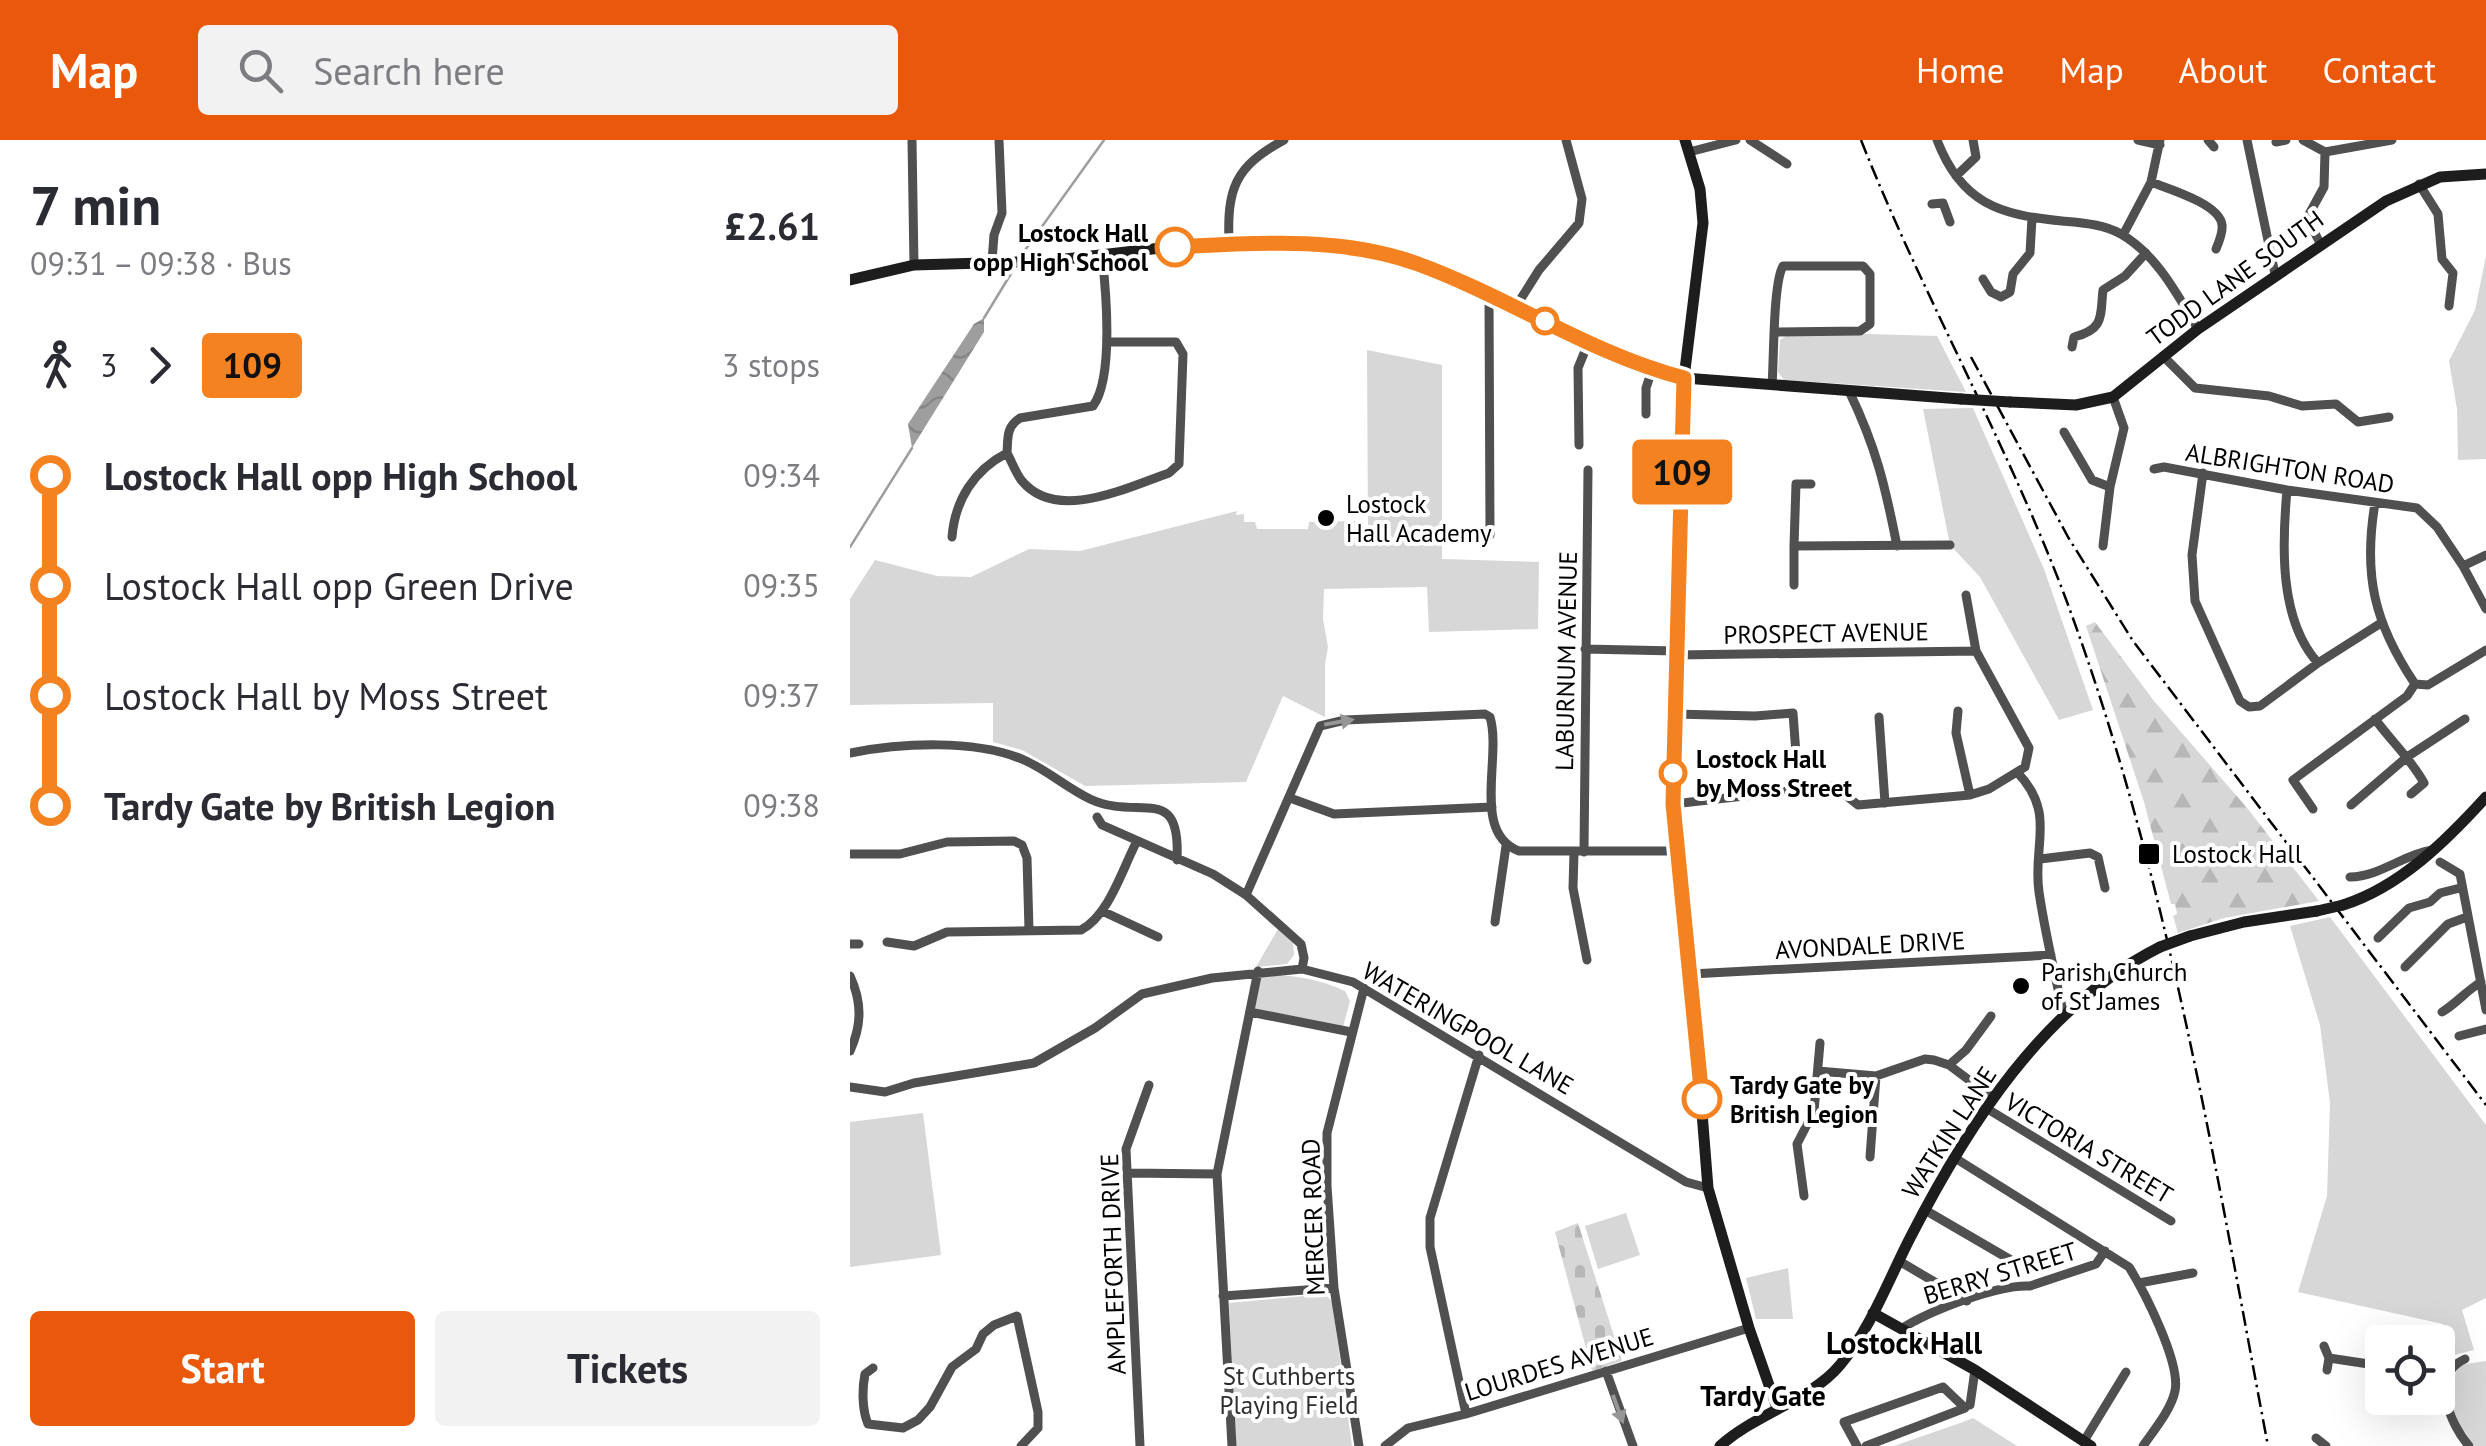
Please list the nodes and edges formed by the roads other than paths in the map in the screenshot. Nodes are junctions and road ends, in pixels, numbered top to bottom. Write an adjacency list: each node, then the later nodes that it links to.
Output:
1 (912, 140): 33 (street)
2 (999, 140): 32 (street)
3 (1284, 140): 26 (street)
4 (1566, 140): 39 (street)
5 (1736, 140): 14 (street)
6 (1750, 140): 16 (street)
7 (1936, 140): 18 (street)
8 (1973, 140): 18 (street)
9 (2138, 140): 13 (street)
10 (2248, 140): 34 (street)
11 (2303, 140): 15 (street)
12 (2392, 140): 15 (street)
13 (2160, 143): 19 (street)
14 (1687, 146): 47 (main road)
15 (2325, 152): 25 (street)
16 (1787, 164)
17 (2486, 174): 20 (main road, TODD LANE SOUTH)
18 (1956, 176): 21 (street)
19 (2151, 182): 24 (street); 27 (street)
20 (2420, 184): 25 (main road, TODD LANE SOUTH); 38 (street)
21 (1962, 186): 22 (street); 23 (street)
22 (2032, 218): 24 (street); 28 (street)
23 (1950, 222)
24 (2123, 235): 29 (street)
25 (2320, 243): 34 (main road, TODD LANE SOUTH)
26 (1229, 244): 30 (main road); 37 (main road)
27 (2216, 249)
28 (2030, 253): 31 (street); 36 (street)
29 (2146, 253): 40 (street); 44 (street)
30 (1102, 255): 32 (main road); 43 (street)
31 (2045, 259)
32 (992, 261): 33 (main road)
33 (914, 266): 35 (main road)
34 (2275, 274): 40 (main road, TODD LANE SOUTH)
35 (850, 280)
36 (1982, 280)
37 (1489, 296): 39 (main road); 63 (street)
38 (2449, 306)
39 (1515, 308): 42 (main road)
40 (2198, 329): 45 (main road, TODD LANE SOUTH)
41 (1776, 332): 41 (street); 48 (street)
42 (1589, 341): 46 (main road); 54 (street)
43 (1107, 342): 55 (street); 55 (street)
44 (2072, 347)
45 (2163, 356): 50 (main road, TODD LANE SOUTH); 52 (street)
46 (1652, 370): 47 (main road); 51 (street)
47 (1684, 378): 48 (main road); 78 (main road)
48 (1772, 384): 49 (main road)
49 (1849, 391): 50 (main road, bridge); 67 (street)
50 (2113, 397): 60 (street)
51 (1646, 414)
52 (2389, 417)
53 (2064, 432): 60 (street)
54 (1579, 445)
55 (1007, 454): 64 (street)
56 (2154, 469): 58 (street, ALBRIGHTON ROAD)
57 (1588, 470): 75 (street, LABURNUM AVENUE)
58 (2203, 474): 61 (street, ALBRIGHTON ROAD); 79 (street)
59 (1811, 484): 66 (street)
60 (2110, 488): 68 (street)
61 (2288, 490): 62 (street, ALBRIGHTON ROAD); 79 (street)
62 (2375, 503): 70 (street, ALBRIGHTON ROAD); 74 (street)
63 (1490, 534)
64 (952, 537)
65 (1950, 545): 67 (street)
66 (1794, 546): 67 (street); 71 (street)
67 (1897, 546)
68 (2103, 546)
69 (2486, 556): 70 (street)
70 (2464, 566): 73 (street, ALBRIGHTON ROAD)
71 (1794, 585)
72 (1966, 595): 77 (street)
73 (2486, 609)
74 (2381, 624): 79 (street); 80 (street)
75 (1585, 648): 78 (street, PROSPECT AVENUE); 104 (street, LABURNUM AVENUE)
76 (2486, 650): 80 (street)
77 (1976, 651): 78 (street, PROSPECT AVENUE); 89 (street)
78 (1676, 653): 82 (main road)
79 (2318, 663)
80 (2415, 684): 84 (street)
81 (1958, 711): 90 (street)
82 (1674, 714): 87 (street); 94 (main road)
83 (1878, 717): 93 (street)
84 (2375, 719): 88 (street); 98 (street)
85 (2465, 719): 88 (street)
86 (850, 754): 107 (street)
87 (1796, 754)
88 (2407, 757): 91 (street); 95 (street)
89 (2017, 772): 90 (street); 106 (street)
90 (1970, 794): 93 (street)
91 (2411, 794)
92 (1290, 798): 97 (street); 97 (street, one-way to 97); 112 (street)
93 (1885, 803): 94 (street)
94 (1673, 804): 103 (main road)
95 (2350, 805)
96 (2484, 805): 102 (main road, WATKIN LANE)
97 (1492, 808): 101 (street)
98 (2313, 809)
99 (1097, 816): 100 (street)
100 (1136, 843): 107 (street); 113 (street)
101 (1506, 846): 104 (street); 115 (street)
102 (2432, 850): 109 (street, WATKIN LANE); 133 (main road, WATKIN LANE, bridge)
103 (1676, 851): 104 (street); 125 (main road)
104 (1579, 852): 121 (street, LABURNUM AVENUE)
105 (850, 854): 116 (street)
106 (2040, 859): 110 (street); 120 (street)
107 (1178, 860): 112 (street)
108 (2440, 862): 111 (street)
109 (2350, 877)
110 (2105, 888)
111 (2460, 888): 114 (street); 118 (street)
112 (1246, 895): 123 (street)
113 (1102, 911): 116 (street); 117 (street)
114 (2467, 918): 122 (street); 127 (street)
115 (1495, 922)
116 (1030, 930): 119 (street)
117 (1158, 938)
118 (2378, 938)
119 (887, 942)
120 (2051, 955): 125 (street, AVONDALE DRIVE); 133 (street)
121 (1587, 960)
122 (2405, 967)
123 (1302, 969): 124 (street, WATERINGPOOL LANE); 128 (street, WATERINGPOOL LANE)
124 (1258, 971): 130 (street); 144 (street, WATERINGPOOL LANE)
125 (1691, 974): 150 (main road)
126 (850, 976): 138 (street)
127 (2481, 982): 129 (street); 131 (street)
128 (1364, 988): 135 (street, MERCER ROAD); 139 (street, WATERINGPOOL LANE)
129 (2486, 1010)
130 (1250, 1012): 135 (street); 149 (street)
131 (2442, 1012)
132 (1991, 1016): 140 (street)
133 (2064, 1016): 145 (main road, WATKIN LANE)
134 (2486, 1028): 136 (street)
135 (1351, 1032): 159 (street, MERCER ROAD)
136 (2459, 1036)
137 (1820, 1043): 141 (street)
138 (850, 1051)
139 (1479, 1055): 150 (street, WATERINGPOOL LANE); 177 (street)
140 (1949, 1066): 142 (street); 145 (street, VICTORIA STREET)
141 (1818, 1070): 142 (street); 151 (street)
142 (1876, 1076): 146 (street)
143 (1149, 1085): 148 (street, AMPLEFORTH DRIVE)
144 (850, 1088)
145 (1990, 1103): 147 (main road, WATKIN LANE); 153 (street, VICTORIA STREET)
146 (1870, 1156)
147 (1958, 1160): 152 (main road, WATKIN LANE); 154 (street)
148 (1126, 1173): 149 (street); 183 (street, AMPLEFORTH DRIVE)
149 (1217, 1174): 160 (street)
150 (1708, 1188): 163 (main road)
151 (1804, 1196)
152 (1925, 1210): 155 (main road, WATKIN LANE); 156 (street)
153 (2171, 1221)
154 (2105, 1251): 158 (street); 161 (street, BERRY STREET)
155 (1904, 1264): 161 (street); 162 (main road, WATKIN LANE)
156 (2016, 1264)
157 (2193, 1272): 158 (street)
158 (2139, 1283): 191 (street)
159 (1334, 1288): 160 (street); 185 (street, MERCER ROAD)
160 (1223, 1296): 184 (street)
161 (1967, 1301): 164 (street, BERRY STREET)
162 (1873, 1313): 164 (main road); 176 (main road, WATKIN LANE)
163 (1749, 1328): 173 (street, LOURDES AVENUE); 176 (main road)
164 (1902, 1329): 171 (main road)
165 (2324, 1346): 166 (street)
166 (2328, 1358): 168 (street); 172 (street)
167 (2465, 1359): 169 (street)
168 (2365, 1363)
169 (2455, 1366)
170 (873, 1368): 182 (street)
171 (1975, 1370): 175 (street); 180 (main road)
172 (2327, 1370)
173 (1606, 1371): 177 (street, LOURDES AVENUE); 187 (street, one-way to 187)
174 (2126, 1372): 180 (street)
175 (1970, 1405)
176 (1777, 1408): 188 (main road, WATKIN LANE)
177 (1466, 1414): 186 (street, LOURDES AVENUE)
178 (2450, 1415): 181 (street)
179 (2316, 1438): 192 (street)
180 (2088, 1444)
181 (2462, 1444)
182 (1021, 1446)
183 (1140, 1446)
184 (1232, 1446)
185 (1358, 1446)
186 (1385, 1446)
187 (1633, 1446)
188 (1720, 1446)
189 (1858, 1446): 190 (street)
190 (1866, 1446)
191 (2144, 1446)
192 (2326, 1446)

